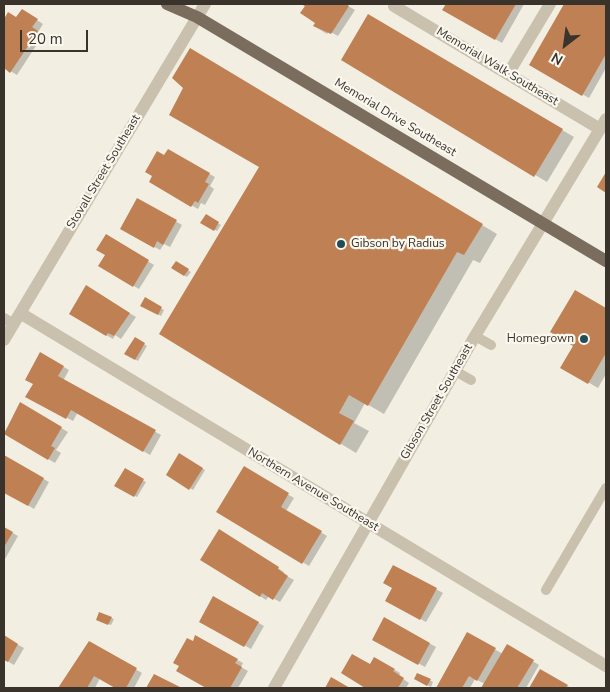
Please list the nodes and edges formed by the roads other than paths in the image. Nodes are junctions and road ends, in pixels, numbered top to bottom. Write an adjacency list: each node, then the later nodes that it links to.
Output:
1 (167, 4): 5 (main road, Memorial Drive Southeast)
2 (205, 4): 5 (street, Stovall Street Southeast)
3 (550, 4): 6 (street)
4 (394, 6): 6 (street, Memorial Walk Southeast)
5 (198, 17): 8 (main road, Memorial Drive Southeast); 10 (street, Stovall Street Southeast)
6 (508, 74): 7 (street, Memorial Walk Southeast)
7 (604, 126): 8 (street, Gibson Street Southeast)
8 (544, 224): 9 (main road, Memorial Drive Southeast); 11 (street, Gibson Street Southeast)
9 (606, 261)
10 (12, 318): 12 (street, Stovall Street Southeast); 17 (street, Northern Avenue Southeast)
11 (475, 336): 13 (lane); 14 (street, Gibson Street Southeast)
12 (4, 340)
13 (491, 345)
14 (455, 371): 15 (lane); 17 (street, Gibson Street Southeast)
15 (471, 380)
16 (606, 488): 18 (lane)
17 (368, 523): 19 (street, Northern Avenue Southeast); 20 (street, Gibson Street Southeast)
18 (546, 590)
19 (606, 666)
20 (274, 688)

